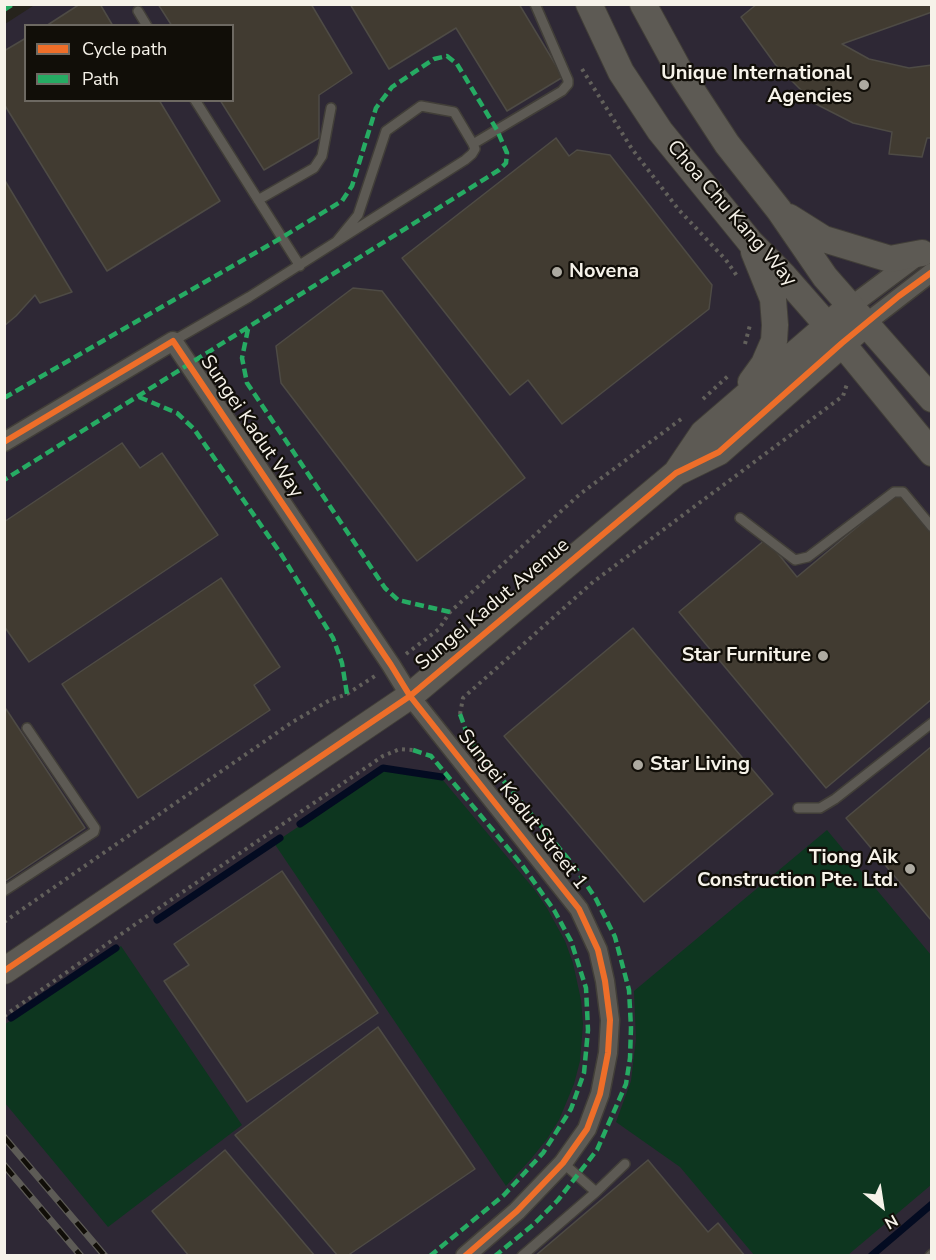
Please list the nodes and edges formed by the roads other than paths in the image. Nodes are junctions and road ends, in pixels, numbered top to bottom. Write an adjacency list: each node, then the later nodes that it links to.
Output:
1 (535, 4): 8 (lane)
2 (589, 4): 12 (main road, Choa Chu Kang Way)
3 (643, 4): 10 (main road, Choa Chu Kang Way)
4 (138, 11): 5 (lane)
5 (146, 24)
6 (196, 102): 9 (lane)
7 (330, 108): 9 (lane)
8 (473, 144): 11 (lane); 11 (lane)
9 (258, 200): 14 (lane)
10 (779, 210): 13 (main road); 15 (main road, Choa Chu Kang Way)
11 (336, 242): 14 (lane)
12 (751, 243): 16 (main road, Choa Chu Kang Way); 19 (main road)
13 (928, 257): 15 (street)
14 (300, 266): 17 (lane)
15 (858, 314): 16 (main road, Sungei Kadut Avenue); 18 (main road, Choa Chu Kang Way)
16 (835, 334): 19 (main road, Sungei Kadut Avenue); 21 (main road, Choa Chu Kang Way); 22 (main road, Sungei Kadut Avenue)
17 (173, 341): 20 (street); 25 (street, Sungei Kadut Way)
18 (932, 399)
19 (731, 409): 22 (main road, Sungei Kadut Avenue)
20 (4, 442)
21 (932, 453)
22 (676, 473): 25 (main road, Sungei Kadut Avenue)
23 (740, 518): 24 (lane)
24 (932, 527)
25 (410, 696): 30 (main road, Sungei Kadut Avenue); 31 (street, Sungei Kadut Street 1)
26 (932, 723): 28 (lane)
27 (27, 728): 29 (lane)
28 (798, 808)
29 (4, 891)
30 (4, 971)
31 (563, 1163): 33 (lane); 34 (street, Sungei Kadut Street 1)
32 (625, 1164): 33 (lane)
33 (596, 1192): 35 (lane)
34 (465, 1256)
35 (522, 1256)

